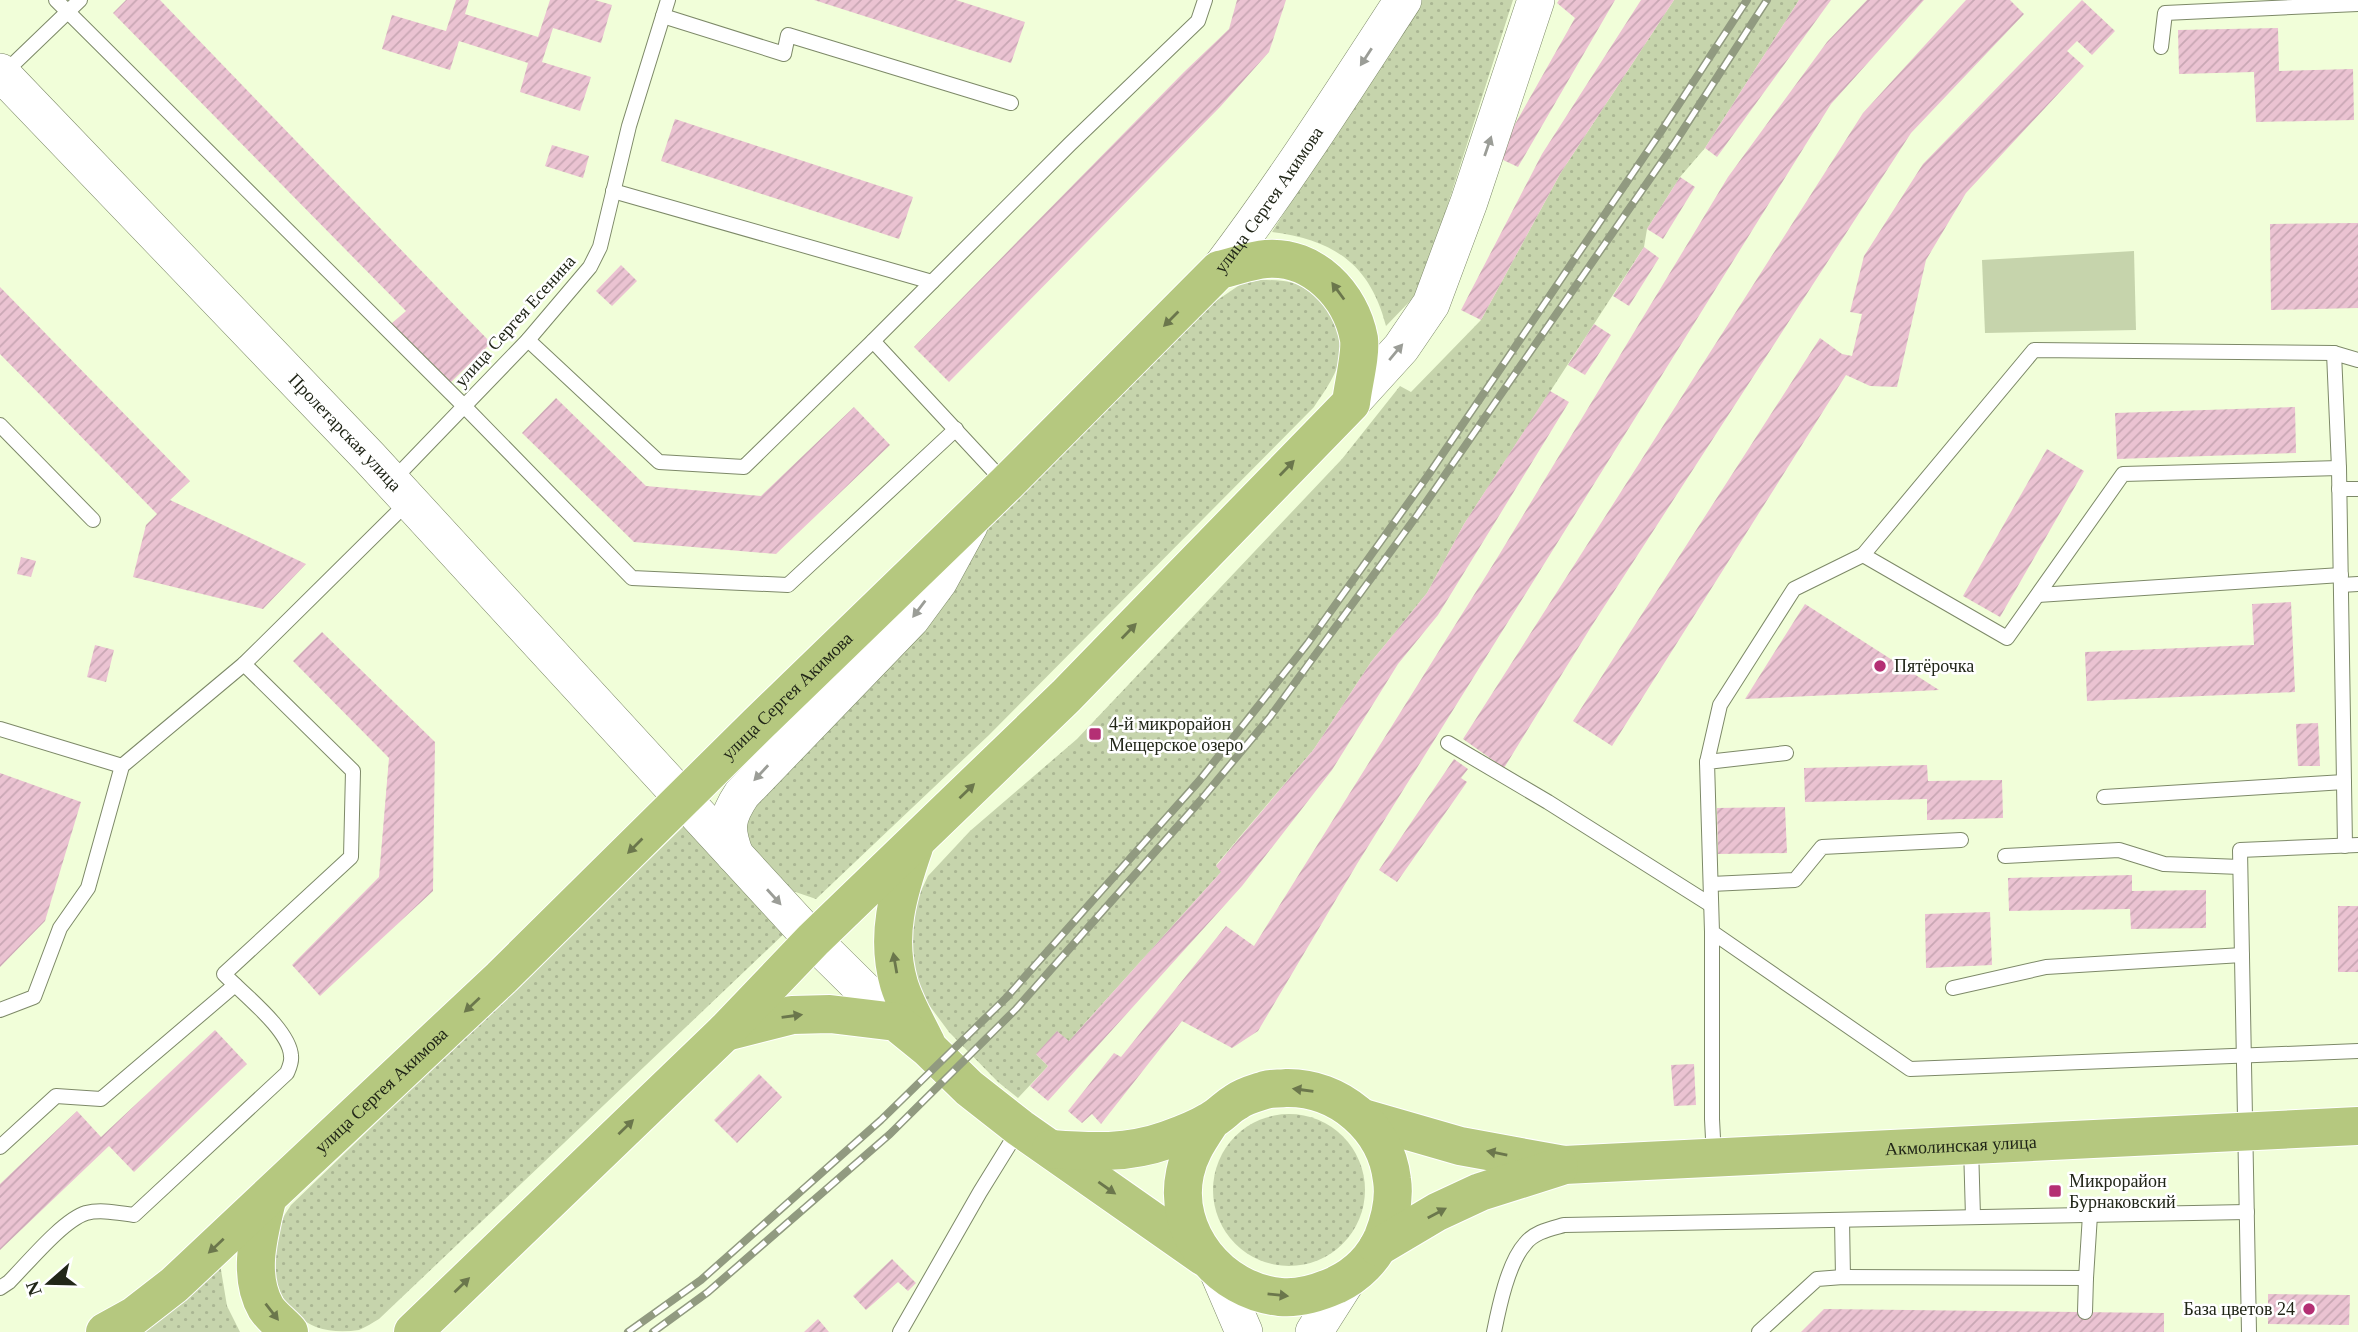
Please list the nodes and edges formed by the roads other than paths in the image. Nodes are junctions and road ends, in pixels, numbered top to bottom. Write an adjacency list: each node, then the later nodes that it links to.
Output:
1 (56, 0): 8 (lane)
2 (80, 0): 8 (lane)
3 (667, 0): 9 (lane, улица Сергея Есенина)
4 (1205, 0): 15 (lane)
5 (1403, 0): 14 (main road, улица Сергея Акимова, one-way to 14)
6 (1536, 0): 20 (main road, one-way to 6)
7 (2354, 3): 10 (lane)
8 (67, 13): 11 (lane); 21 (lane)
9 (663, 16): 12 (lane); 13 (lane, улица Сергея Есенина)
10 (2161, 47)
11 (1, 73): 27 (main road, Пролетарская улица)
12 (1011, 103)
13 (613, 191): 15 (lane); 16 (lane, улица Сергея Есенина)
14 (1219, 270): 20 (main road, one-way to 14); 28 (main road, улица Сергея Акимова, one-way to 28)
15 (932, 282): 17 (lane)
16 (528, 340): 17 (lane); 21 (lane, улица Сергея Есенина)
17 (873, 341): 23 (lane)
18 (2334, 353): 19 (lane); 24 (lane); 30 (lane)
19 (2358, 360)
20 (1350, 402): 45 (main road, one-way to 20)
21 (464, 406): 23 (lane); 27 (lane, улица Сергея Есенина)
22 (0, 425): 29 (lane)
23 (956, 429): 28 (lane)
24 (2339, 468): 25 (lane); 33 (lane)
25 (2339, 489): 26 (lane); 31 (lane)
26 (2358, 489)
27 (401, 490): 34 (lane, улица Сергея Есенина); 44 (main road, Пролетарская улица)
28 (993, 496): 44 (main road, улица Сергея Акимова); 48 (main road, one-way to 48)
29 (93, 520)
30 (1863, 555): 33 (lane); 40 (lane)
31 (2341, 580): 32 (lane); 33 (lane); 36 (lane)
32 (2358, 584)
33 (2038, 595)
34 (244, 664): 41 (lane, улица Сергея Есенина); 56 (lane)
35 (2358, 687): 36 (lane)
36 (2343, 688): 42 (lane)
37 (2, 731): 41 (lane)
38 (1448, 743): 52 (lane)
39 (1786, 753): 40 (lane)
40 (1707, 762): 51 (lane)
41 (122, 766): 58 (lane)
42 (2344, 782): 43 (lane); 47 (lane)
43 (2104, 797)
44 (683, 798): 48 (main road, Пролетарская улица); 74 (main road, улица Сергея Акимова, one-way to 74)
45 (918, 838): 54 (main road); 61 (main road, one-way to 45)
46 (1961, 840): 51 (lane)
47 (2351, 846): 50 (lane)
48 (735, 855): 54 (main road, Пролетарская улица, one-way to 54)
49 (2005, 856): 50 (lane)
50 (2241, 867): 55 (lane)
51 (1711, 884): 52 (lane)
52 (1712, 905): 53 (lane)
53 (1712, 932): 63 (lane); 72 (lane)
54 (813, 940): 59 (main road, Пролетарская улица); 60 (main road)
55 (2242, 955): 57 (lane); 63 (lane)
56 (235, 985): 70 (lane); 84 (lane)
57 (1953, 988)
58 (0, 1010)
59 (896, 1022): 60 (main road, one-way to 59); 61 (main road)
60 (725, 1031): 88 (main road, one-way to 60)
61 (928, 1048): 67 (main road)
62 (2358, 1051): 63 (lane)
63 (2244, 1055): 68 (lane)
64 (1363, 1118): 65 (main road, one-way to 65); 73 (main road, one-way to 64); 79 (main road)
65 (1211, 1121): 71 (main road); 80 (main road)
66 (2358, 1126): 68 (main road, Акмолинская улица)
67 (1020, 1128): 71 (main road); 89 (lane)
68 (2246, 1131): 69 (main road, Акмолинская улица); 75 (lane)
69 (1971, 1146): 72 (main road, Акмолинская улица); 77 (lane)
70 (0, 1147)
71 (1051, 1149): 80 (main road, one-way to 80)
72 (1714, 1158): 73 (main road, Акмолинская улица)
73 (1564, 1165): 79 (main road, one-way to 73)
74 (267, 1200): 86 (main road, улица Сергея Акимова, one-way to 86); 87 (main road, one-way to 87)
75 (2247, 1212): 76 (lane); 94 (lane)
76 (2090, 1215): 77 (lane); 82 (lane)
77 (1973, 1217): 78 (lane)
78 (1842, 1220): 81 (lane); 92 (lane)
79 (1378, 1247): 83 (main road)
80 (1212, 1264): 83 (main road, one-way to 83); 90 (main road)
81 (1843, 1277): 82 (lane); 93 (lane)
82 (2086, 1278): 85 (lane)
83 (1347, 1280): 91 (main road)
84 (0, 1288)
85 (2085, 1312)
86 (105, 1332)
87 (289, 1332)
88 (413, 1332)
89 (900, 1332)
90 (1244, 1332)
91 (1314, 1332)
92 (1494, 1332)
93 (1759, 1332)
94 (2249, 1332)

